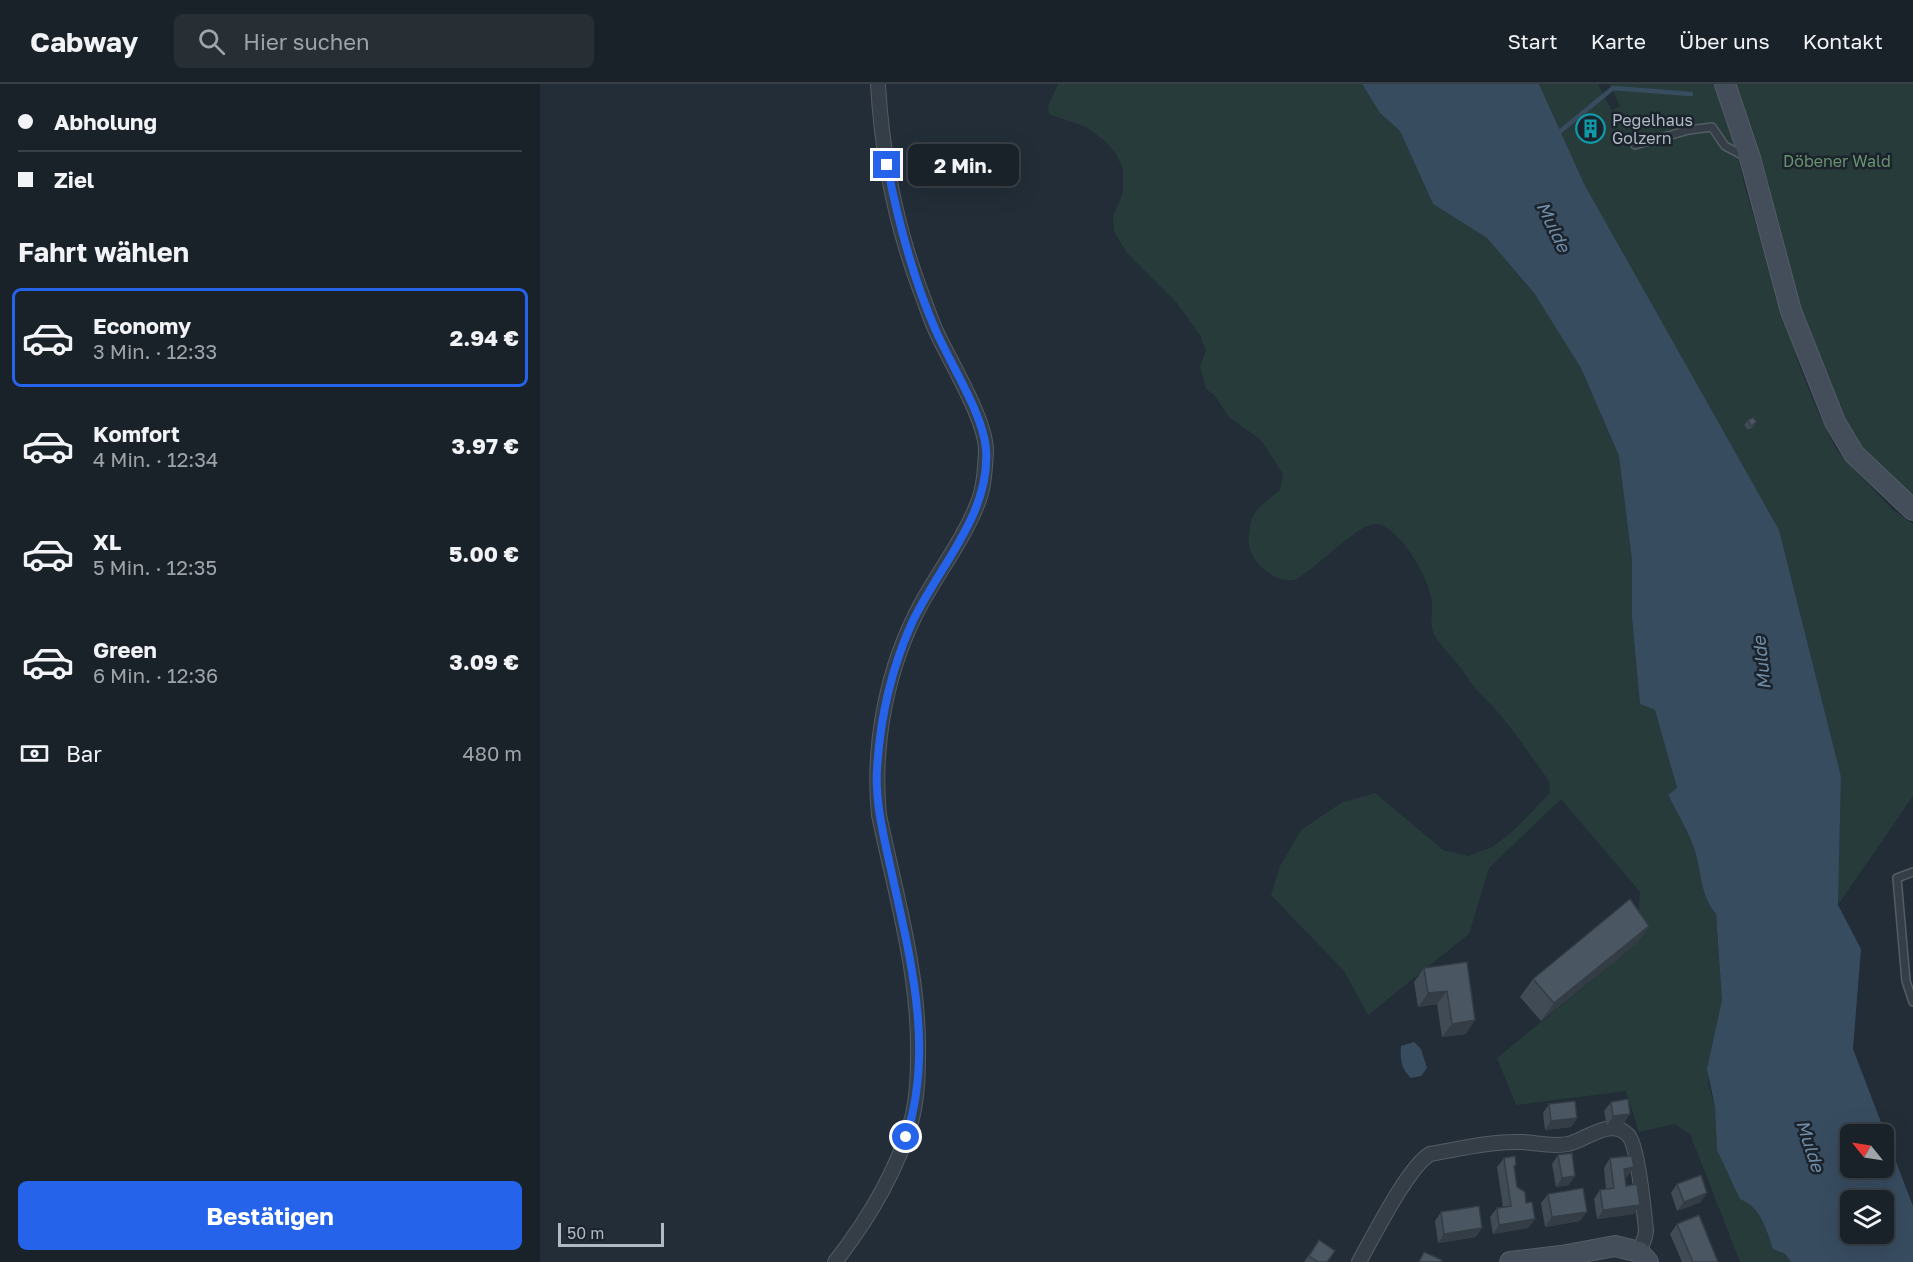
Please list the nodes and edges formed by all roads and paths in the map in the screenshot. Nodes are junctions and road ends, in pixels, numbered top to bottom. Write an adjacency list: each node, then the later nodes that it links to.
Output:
1 (878, 84): 10 (street)
2 (1729, 94): 4 (main road)
3 (1635, 145): 4 (lane)
4 (1750, 158): 5 (main road)
5 (1913, 510)
6 (1913, 872): 7 (lane)
7 (1913, 1002)
8 (1643, 1257): 9 (main road); 11 (street)
9 (1562, 1259): 12 (main road)
10 (835, 1262)
11 (1359, 1262)
12 (1510, 1262)

